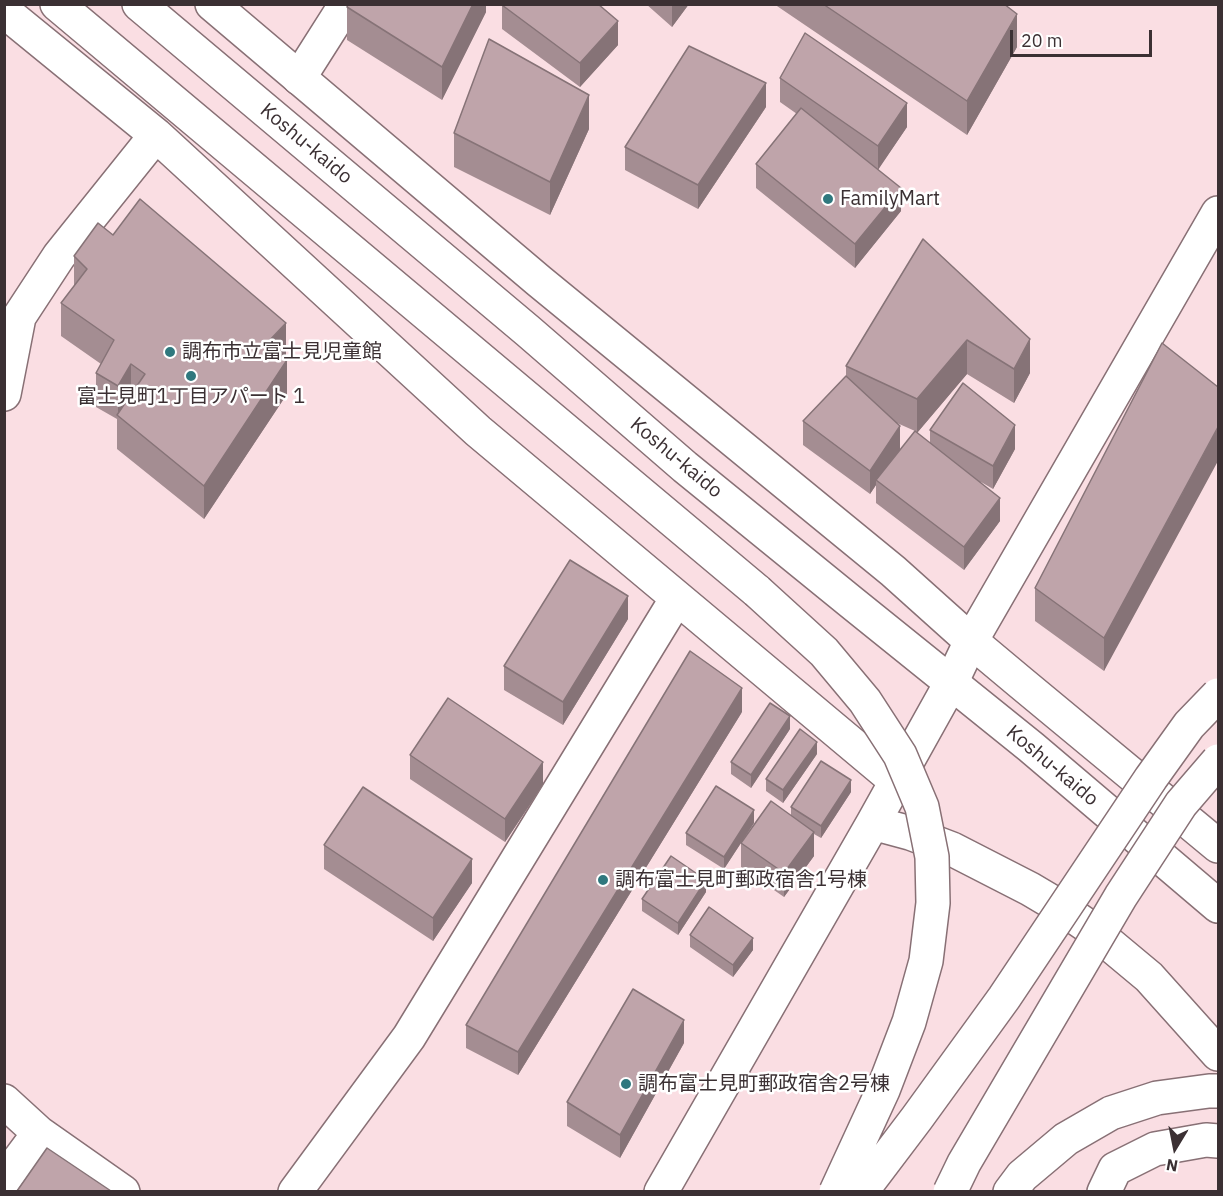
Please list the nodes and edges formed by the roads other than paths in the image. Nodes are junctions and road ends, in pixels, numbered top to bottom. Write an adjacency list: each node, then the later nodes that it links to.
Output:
1 (57, 4): 28 (main road, bridge)
2 (139, 4): 12 (main road, Koshu-kaido)
3 (212, 4): 6 (main road)
4 (346, 4): 6 (main road)
5 (4, 11): 7 (main road)
6 (299, 78): 11 (main road)
7 (156, 135): 9 (main road); 10 (main road)
8 (1218, 213): 11 (main road)
9 (4, 394)
10 (677, 598): 15 (main road); 26 (main road)
11 (971, 641): 12 (main road); 17 (main road)
12 (951, 683): 15 (main road); 18 (main road, Koshu-kaido)
13 (1218, 695): 29 (main road, bridge)
14 (1218, 761): 30 (main road, bridge)
15 (896, 781): 16 (main road)
16 (873, 823): 19 (main road); 27 (main road)
17 (1218, 846)
18 (1218, 906)
19 (1218, 1054)
20 (1218, 1091): 31 (main road)
21 (4, 1101): 22 (main road)
22 (39, 1133): 24 (main road); 25 (main road)
23 (1218, 1141): 32 (main road)
24 (4, 1180)
25 (123, 1191)
26 (295, 1191)
27 (661, 1191)
28 (836, 1191)
29 (861, 1191)
30 (950, 1191)
31 (1010, 1191)
32 (1104, 1191)

